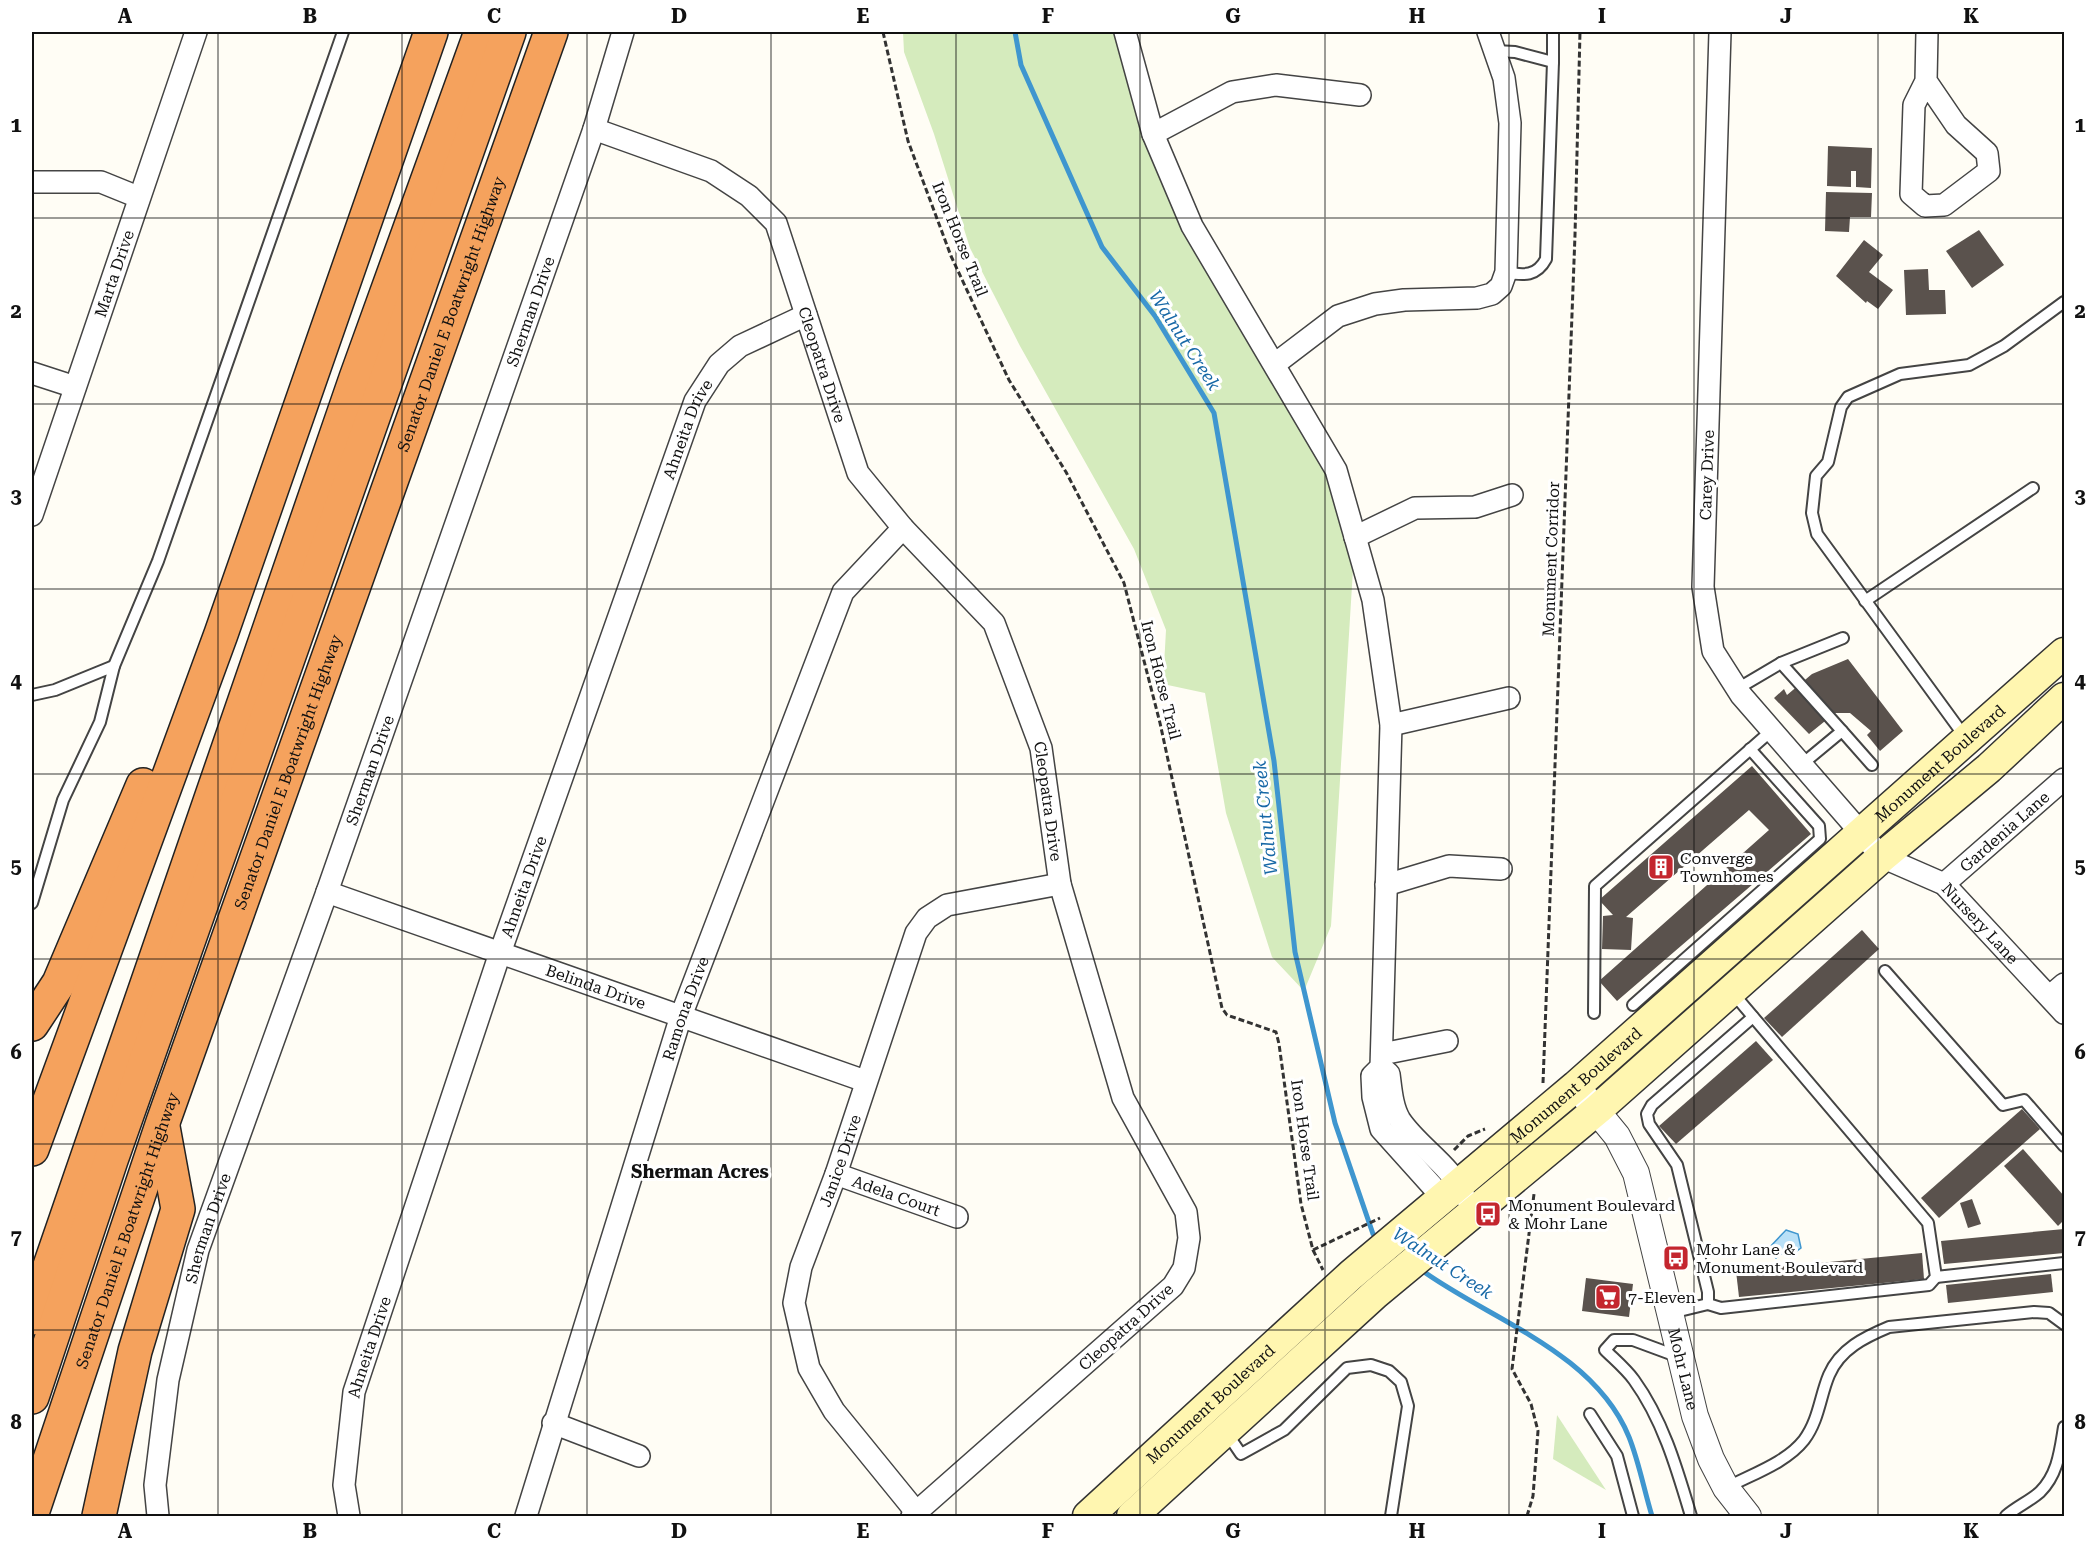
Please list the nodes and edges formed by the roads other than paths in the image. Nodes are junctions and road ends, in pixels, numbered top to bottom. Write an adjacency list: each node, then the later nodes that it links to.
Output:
1 (196, 32): 19 (street, Marta Drive)
2 (344, 32): 36 (lane)
3 (431, 32): 32 (highway)
4 (481, 32): 82 (highway)
5 (509, 32): 85 (highway)
6 (551, 32): 72 (highway, Senator Daniel E Boatwright Highway)
7 (622, 32): 16 (street, Sherman Drive)
8 (1125, 32): 17 (street)
9 (1553, 32): 13 (lane)
10 (1720, 32): 37 (street, Carey Drive)
11 (1927, 32): 14 (street)
12 (1492, 41): 13 (lane); 20 (street)
13 (1553, 62): 20 (lane)
14 (1926, 81): 14 (street)
15 (1360, 95): 17 (street)
16 (594, 129): 22 (street, Cleopatra Drive); 55 (street, Sherman Drive)
17 (1153, 134): 23 (street)
18 (32, 182): 19 (street)
19 (138, 197): 25 (street, Marta Drive)
20 (1506, 272): 23 (street)
21 (2064, 302): 31 (lane)
22 (806, 315): 29 (street, Cleopatra Drive); 57 (street, Ahneita Drive)
23 (1275, 364): 30 (street)
24 (32, 373): 25 (street)
25 (75, 387): 28 (street, Marta Drive)
26 (2033, 488): 31 (lane)
27 (1512, 495): 30 (street)
28 (32, 514)
29 (903, 528): 52 (street, Cleopatra Drive); 64 (street, Ramona Drive)
30 (1355, 537): 41 (street)
31 (1865, 601): 44 (lane)
32 (221, 634): 66 (highway); 74 (highway)
33 (1843, 638): 35 (lane)
34 (2064, 653): 44 (main road, Monument Boulevard)
35 (1781, 663): 37 (lane); 43 (lane)
36 (114, 666): 38 (lane); 56 (lane)
37 (1737, 689): 42 (street, Carey Drive)
38 (32, 696)
39 (1509, 698): 41 (street)
40 (2064, 698): 50 (main road, Monument Boulevard)
41 (1391, 725): 54 (street)
42 (1771, 730): 45 (lane); 46 (street, Carey Drive)
43 (1842, 731): 46 (lane); 47 (lane)
44 (1966, 739): 49 (main road, Monument Boulevard)
45 (1750, 749): 61 (lane); 62 (lane)
46 (1801, 765): 49 (street, Carey Drive)
47 (1872, 765)
48 (2064, 779): 53 (street, Gardenia Lane)
49 (1862, 834): 50 (street, Carey Drive); 70 (main road, Monument Boulevard)
50 (1882, 856): 53 (street, Nursery Lane); 60 (main road, Monument Boulevard)
51 (1501, 869): 54 (street)
52 (1060, 884): 69 (street, Janice Drive); 93 (street, Cleopatra Drive)
53 (1944, 884): 59 (street, Nursery Lane)
54 (1386, 885): 68 (street)
55 (327, 892): 57 (street, Belinda Drive); 95 (street, Sherman Drive)
56 (32, 903)
57 (500, 953): 64 (street, Belinda Drive); 96 (street, Ahneita Drive)
58 (1885, 971): 73 (lane)
59 (2057, 990): 63 (street, Nursery Lane)
60 (1732, 992): 65 (lane); 71 (main road, Monument Boulevard)
61 (1633, 1005)
62 (1594, 1013)
63 (2064, 1013)
64 (681, 1016): 69 (street, Belinda Drive); 87 (street, Ramona Drive)
65 (1753, 1017): 79 (lane); 80 (lane)
66 (32, 1024)
67 (1447, 1041): 68 (street)
68 (1381, 1061): 76 (street)
69 (866, 1081): 75 (street, Janice Drive)
70 (1576, 1086): 71 (street, Mohr Lane); 76 (main road, Monument Boulevard)
71 (1598, 1109): 76 (main road, Monument Boulevard); 81 (street, Mohr Lane)
72 (163, 1122): 92 (highway, Senator Daniel E Boatwright Highway); 94 (highway)
73 (2064, 1146)
74 (32, 1149)
75 (836, 1174): 77 (street, Adela Court); 93 (street, Janice Drive)
76 (1450, 1210): 89 (main road, Monument Boulevard); 98 (main road, Monument Boulevard)
77 (957, 1217)
78 (2064, 1263): 79 (lane)
79 (1936, 1277): 80 (lane)
80 (1708, 1304): 81 (lane)
81 (1671, 1313): 84 (street, Mohr Lane)
82 (32, 1318)
83 (2064, 1324): 91 (lane)
84 (1681, 1357): 91 (street, Mohr Lane); 102 (lane)
85 (32, 1397)
86 (1590, 1414): 101 (lane)
87 (553, 1423): 90 (street); 97 (street, Ramona Drive)
88 (2064, 1427): 104 (lane)
89 (1225, 1430): 99 (main road, Monument Boulevard); 100 (lane)
90 (639, 1456)
91 (1726, 1488): 103 (street, Mohr Lane)
92 (32, 1513)
93 (915, 1515)
94 (99, 1516)
95 (158, 1516)
96 (349, 1516)
97 (526, 1516)
98 (1088, 1516)
99 (1131, 1516)
100 (1391, 1516)
101 (1633, 1516)
102 (1691, 1516)
103 (1748, 1516)
104 (2006, 1516)

